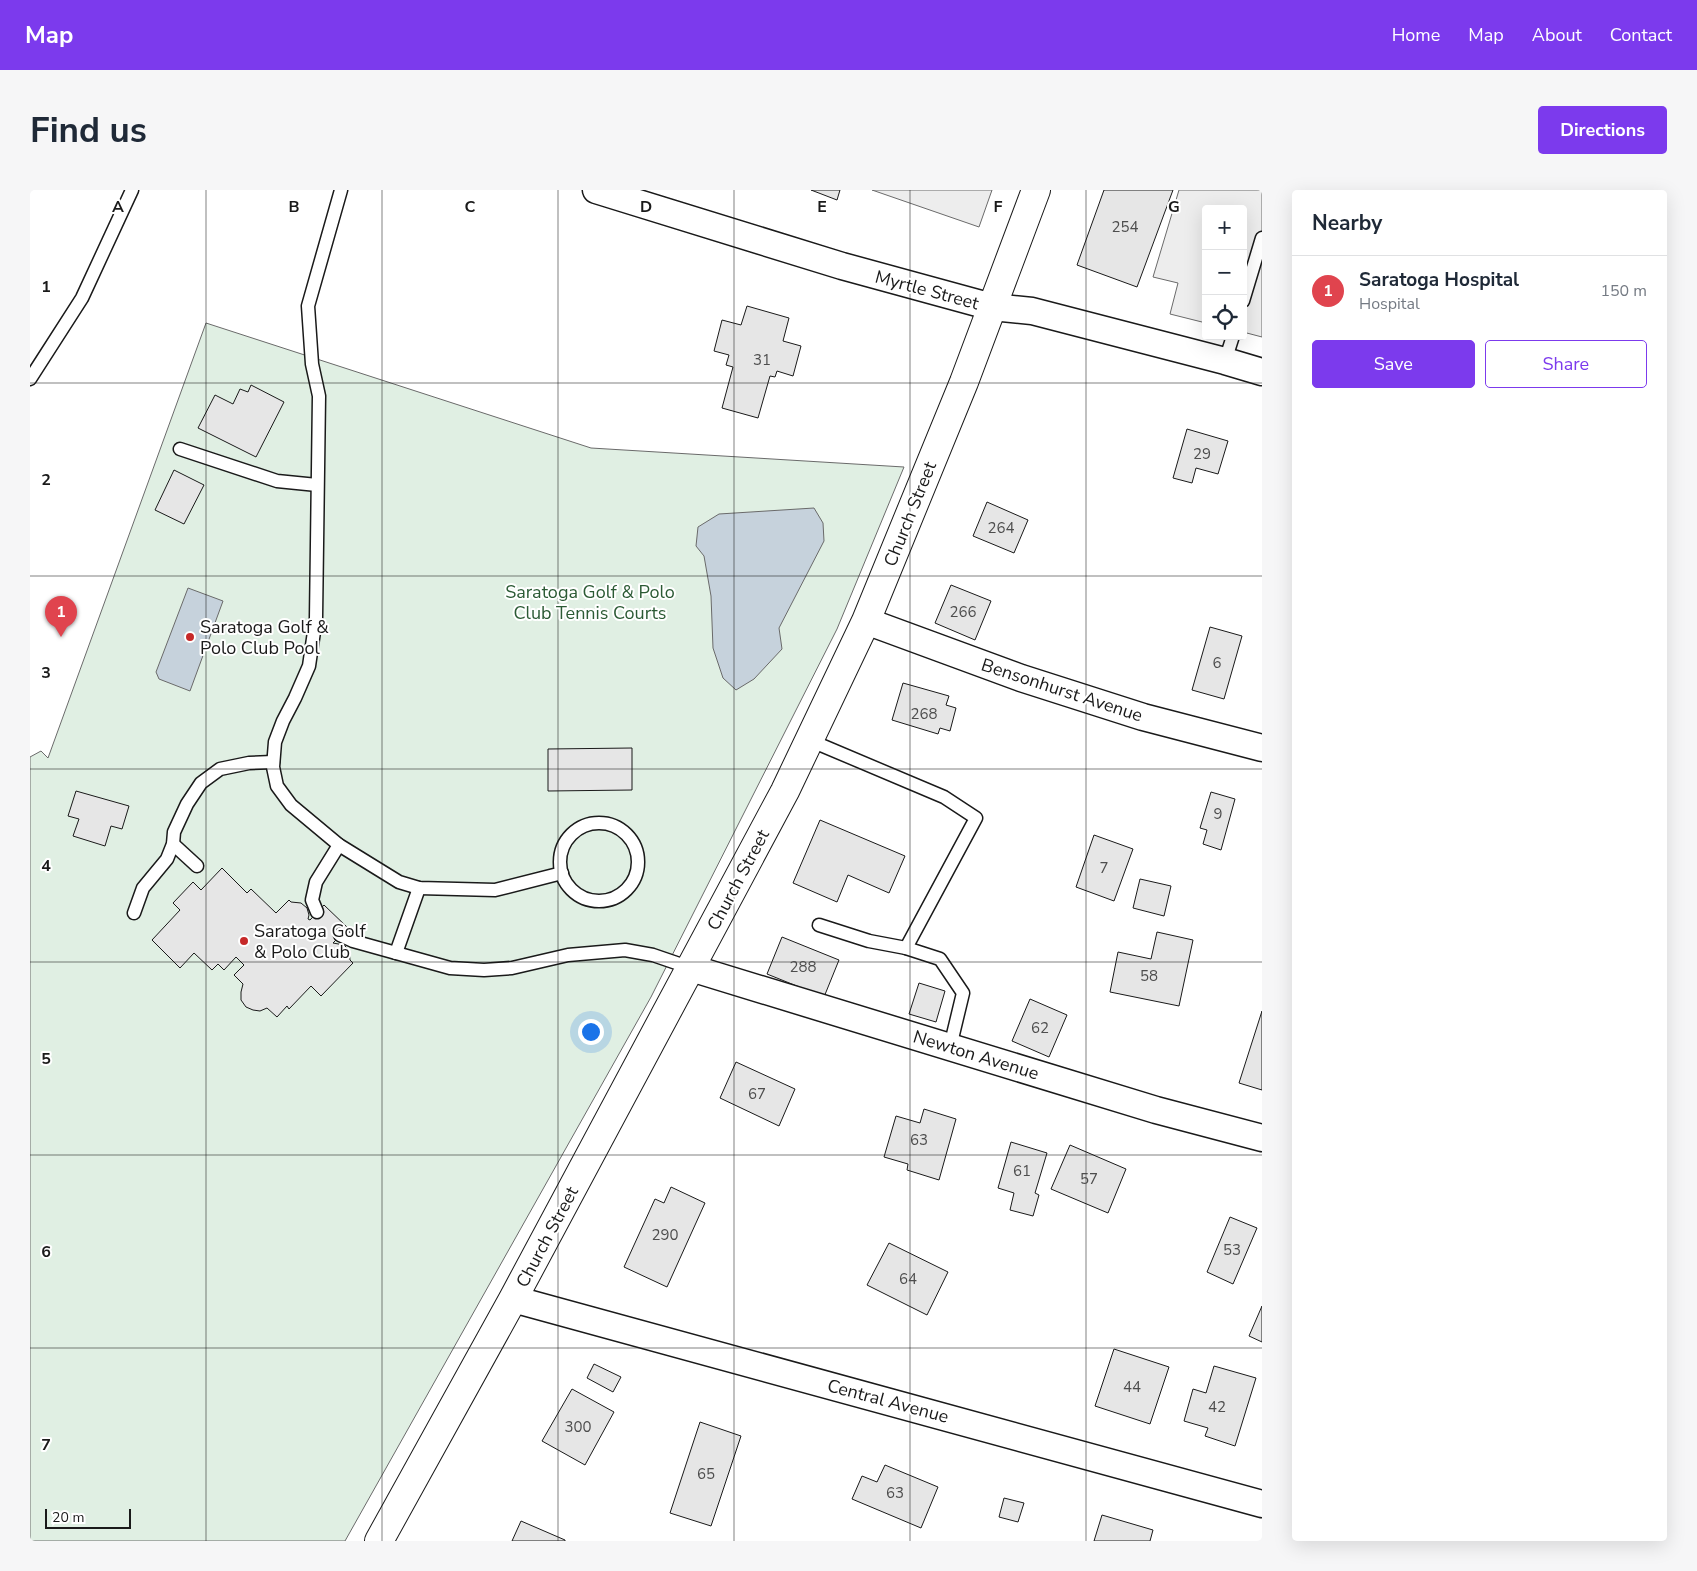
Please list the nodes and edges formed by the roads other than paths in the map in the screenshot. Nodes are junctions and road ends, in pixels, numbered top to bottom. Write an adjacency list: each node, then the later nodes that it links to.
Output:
1 (132, 190): 11 (lane)
2 (340, 190): 13 (lane)
3 (596, 190): 7 (street, Myrtle Street)
4 (1036, 190): 7 (main road, Church Street)
5 (1262, 238): 6 (lane)
6 (1245, 295)
7 (992, 308): 9 (street, Myrtle Street); 14 (main road, Church Street)
8 (1232, 340): 9 (lane)
9 (1225, 361): 10 (street, Myrtle Street)
10 (1262, 372)
11 (30, 379)
12 (180, 449): 13 (lane)
13 (317, 485): 17 (lane)
14 (866, 621): 15 (main road, Church Street); 16 (street, Bensonhurst Avenue)
15 (809, 740): 27 (lane); 29 (main road, Church Street)
16 (1262, 748)
17 (273, 762): 18 (lane); 19 (lane)
18 (173, 844): 20 (lane); 24 (lane)
19 (339, 844): 22 (lane); 23 (lane)
20 (196, 866)
21 (562, 873): 21 (lane); 22 (lane)
22 (419, 888): 28 (lane)
23 (317, 912)
24 (134, 913)
25 (819, 925): 27 (lane)
26 (340, 935): 28 (lane)
27 (906, 948): 30 (lane)
28 (396, 953): 29 (lane)
29 (691, 968): 30 (street, Newton Avenue); 32 (main road, Church Street)
30 (950, 1047): 31 (street, Newton Avenue)
31 (1262, 1138)
32 (513, 1299): 33 (street, Central Avenue); 34 (main road, Church Street)
33 (1262, 1504)
34 (379, 1541)

